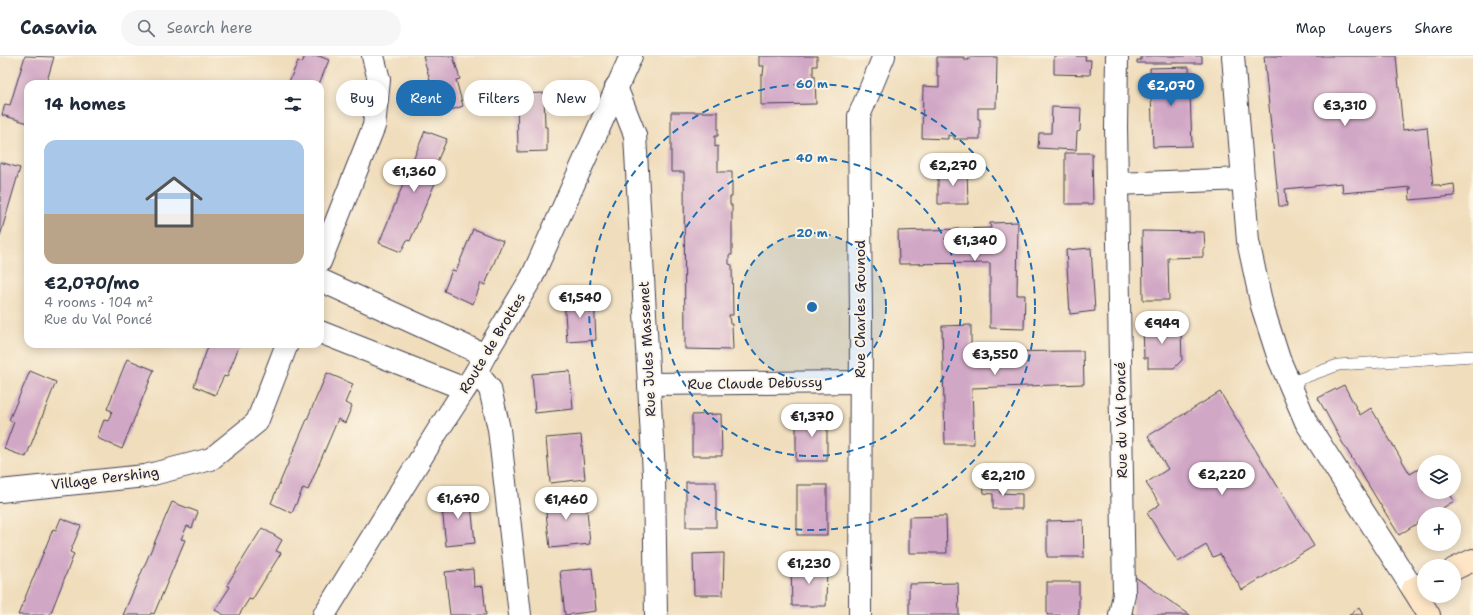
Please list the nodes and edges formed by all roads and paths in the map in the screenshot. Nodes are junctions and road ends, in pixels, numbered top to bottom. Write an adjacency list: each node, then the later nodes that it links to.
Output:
1 (373, 56): 9 (street)
2 (631, 56): 6 (street, Route de Brottes)
3 (884, 56): 15 (street, Rue Charles Gounod)
4 (1117, 56): 8 (street, Rue du Val Poncé)
5 (1233, 56): 7 (street)
6 (616, 87): 14 (street, Route de Brottes); 17 (street, Rue Jules Massenet)
7 (1243, 179): 8 (street); 16 (street)
8 (1117, 184): 27 (street, Rue du Val Poncé)
9 (324, 252)
10 (324, 282): 14 (street)
11 (324, 333): 14 (street)
12 (285, 348): 18 (street, Village Pershing)
13 (1473, 356): 16 (lane)
14 (476, 372): 23 (street, Route de Brottes); 24 (street)
15 (861, 382): 17 (street, Rue Claude Debussy); 26 (street, Rue Charles Gounod)
16 (1289, 383): 21 (street)
17 (649, 384): 25 (street, Rue Jules Massenet)
18 (0, 491)
19 (1473, 560): 20 (main road)
20 (1461, 566)
21 (1417, 583)
22 (1425, 603): 28 (main road)
23 (324, 615)
24 (520, 615)
25 (656, 615)
26 (860, 615)
27 (1120, 615)
28 (1429, 615)

